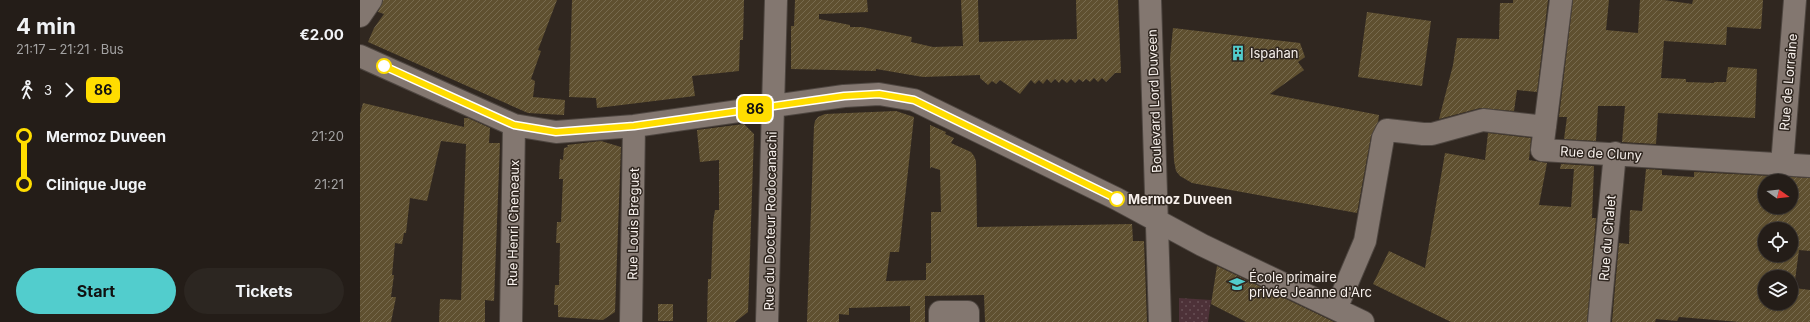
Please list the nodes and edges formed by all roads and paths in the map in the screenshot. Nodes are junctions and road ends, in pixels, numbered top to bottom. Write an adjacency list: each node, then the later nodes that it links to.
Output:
1 (372, 0): 6 (street)
2 (776, 0): 8 (street, Rue du Docteur Rodocanachi)
3 (1150, 0): 15 (street, Boulevard Lord Duveen)
4 (1561, 0): 11 (street, Rue de Cluny)
5 (1795, 0): 13 (street, Rue de Lorraine)
6 (360, 16)
7 (360, 56): 9 (street)
8 (772, 107): 10 (street); 15 (street); 19 (street, Rue du Docteur Rodocanachi)
9 (514, 125): 10 (street); 17 (street, Rue Henri Cheneaux)
10 (634, 126): 18 (street, Rue Louis Breguet)
11 (1545, 127): 12 (street, Rue de Cluny); 16 (street)
12 (1615, 153): 13 (street, Rue de Cluny); 24 (street, Rue du Chalet)
13 (1782, 165): 14 (street, Rue de Cluny)
14 (1810, 166)
15 (1158, 221): 16 (street); 22 (street, Boulevard Lord Duveen)
16 (1336, 309): 23 (street)
17 (511, 322)
18 (632, 322)
19 (767, 322)
20 (940, 322): 21 (street)
21 (968, 322)
22 (1160, 322)
23 (1363, 322)
24 (1599, 322)

